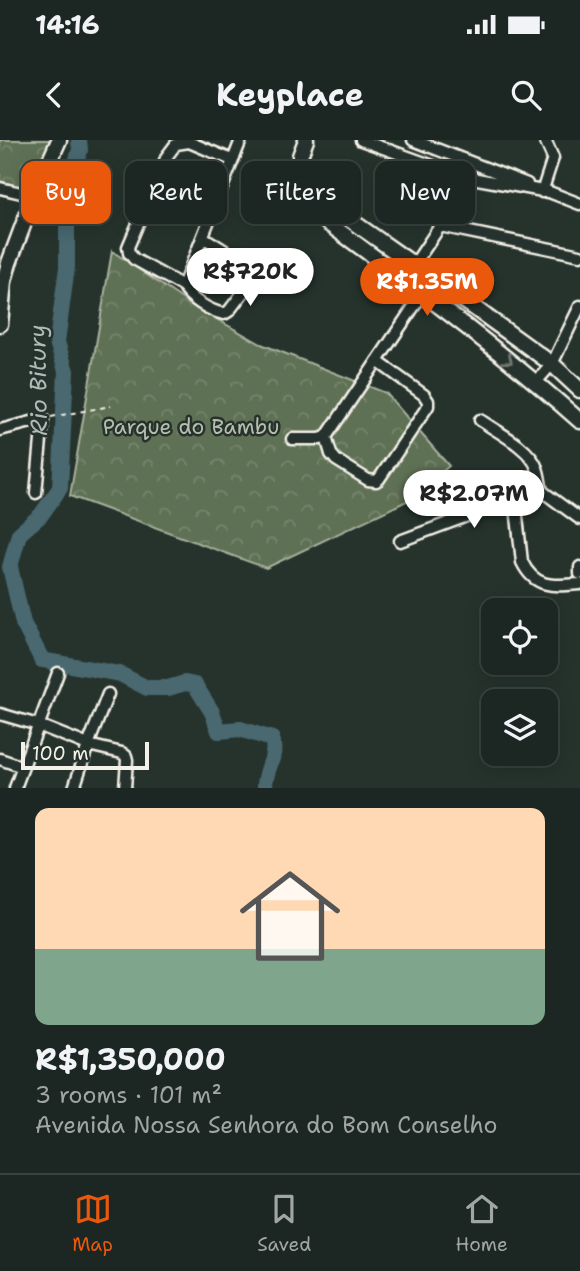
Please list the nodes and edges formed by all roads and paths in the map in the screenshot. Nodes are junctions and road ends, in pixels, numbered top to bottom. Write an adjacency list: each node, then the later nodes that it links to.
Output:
1 (59, 140): 10 (street)
2 (241, 140): 9 (street)
3 (292, 140): 8 (street)
4 (306, 140): 8 (street)
5 (361, 140): 12 (street)
6 (413, 140): 15 (street)
7 (545, 140): 15 (street)
8 (300, 156): 11 (street)
9 (232, 160): 24 (street); 29 (street)
10 (50, 161)
11 (301, 161)
12 (420, 161)
13 (475, 179): 15 (street)
14 (0, 188): 16 (street)
15 (544, 191): 17 (street)
16 (21, 193)
17 (580, 204)
18 (24, 224): 27 (street)
19 (329, 224): 30 (street)
20 (356, 224): 26 (street)
21 (463, 224): 23 (street)
22 (440, 226): 23 (street); 26 (street)
23 (466, 231): 25 (street)
24 (203, 237): 29 (street); 29 (street)
25 (580, 255)
26 (414, 265): 28 (street)
27 (2, 281): 32 (street)
28 (437, 281): 30 (street); 34 (street)
29 (183, 286)
30 (423, 293): 33 (street); 35 (street, one-way to 35)
31 (580, 306): 34 (street)
32 (0, 324)
33 (377, 361): 42 (street); 42 (street)
34 (552, 365): 35 (street); 36 (street)
35 (536, 382): 40 (street)
36 (580, 390)
37 (111, 406): 38 (path)
38 (46, 418): 41 (street); 45 (street)
39 (480, 420): 44 (street)
40 (580, 421)
41 (0, 430)
42 (326, 436): 43 (street)
43 (292, 439)
44 (542, 491): 46 (street); 47 (street)
45 (36, 493)
46 (515, 498): 48 (street); 51 (street)
47 (580, 519)
48 (400, 541)
49 (580, 567): 50 (street)
50 (580, 574)
51 (580, 584)
52 (58, 673): 55 (street)
53 (108, 694): 56 (street)
54 (0, 714): 55 (street)
55 (38, 725): 56 (street); 58 (street)
56 (88, 745): 60 (street); 61 (street)
57 (0, 759): 58 (street)
58 (23, 767): 59 (street)
59 (15, 788)
60 (74, 788)
61 (125, 788)

